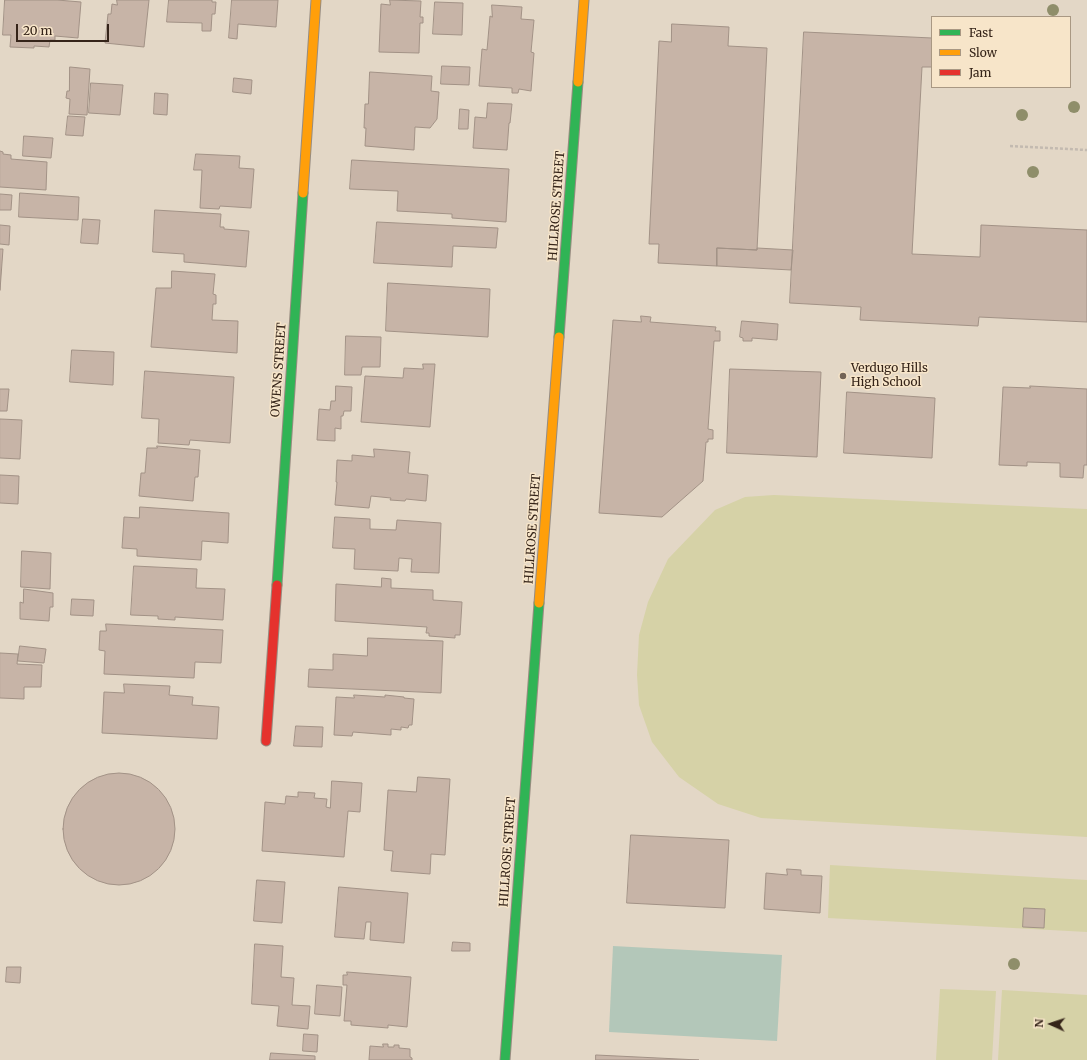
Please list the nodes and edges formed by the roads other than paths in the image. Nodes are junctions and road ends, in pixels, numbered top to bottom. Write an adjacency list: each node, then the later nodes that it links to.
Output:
1 (316, 0): 3 (street, OWENS STREET)
2 (584, 0): 4 (street, HILLROSE STREET)
3 (266, 741)
4 (505, 1060)

